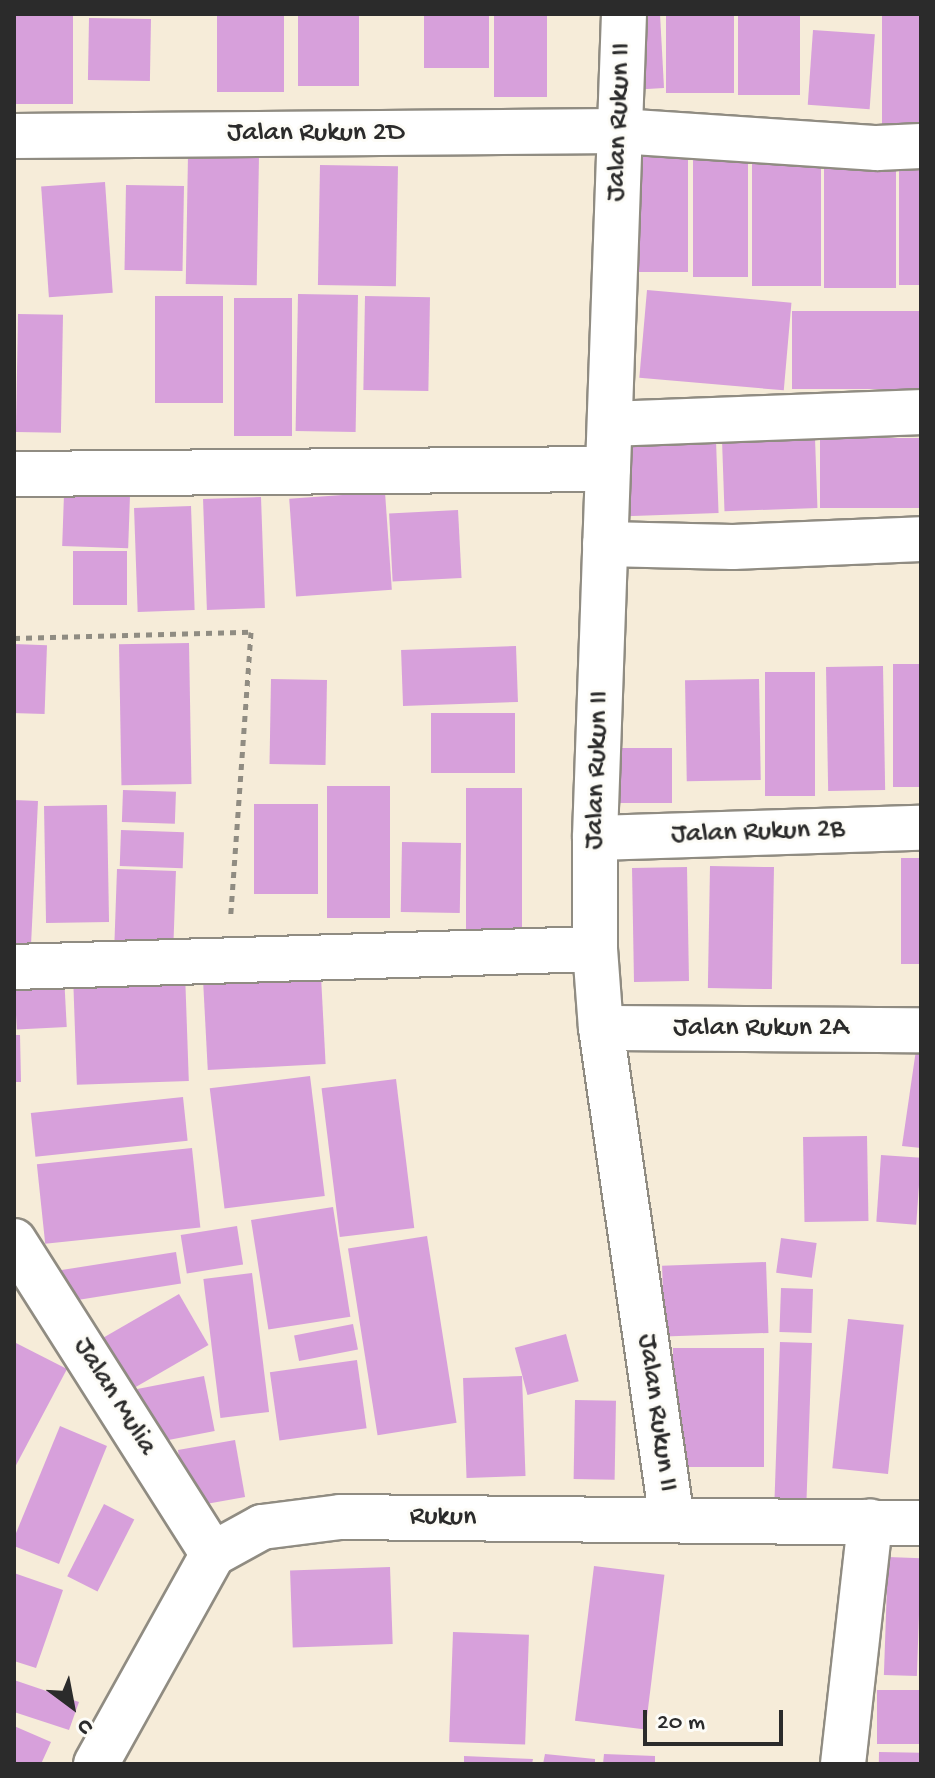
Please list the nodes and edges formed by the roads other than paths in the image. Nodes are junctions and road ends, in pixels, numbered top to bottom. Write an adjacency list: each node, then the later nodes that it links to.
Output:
1 (624, 14): 2 (street, Jalan Rukun II)
2 (619, 131): 3 (street, Jalan Rukun 2D); 4 (street, Jalan Rukun 2D); 6 (street, Jalan Rukun II)
3 (14, 136)
4 (921, 146)
5 (921, 412): 6 (street)
6 (611, 424): 7 (street, Jalan Rukun II)
7 (608, 469): 8 (street); 10 (street, Jalan Rukun II)
8 (14, 474)
9 (921, 539): 10 (street)
10 (605, 544): 12 (street, Jalan Rukun II)
11 (921, 828): 12 (street, Jalan Rukun 2B)
12 (595, 838): 13 (street, Jalan Rukun II)
13 (595, 949): 14 (street); 15 (street, Jalan Rukun II)
14 (14, 967)
15 (601, 1028): 16 (street, Jalan Rukun 2A); 18 (street, Jalan Rukun II)
16 (921, 1030)
17 (15, 1246): 21 (street, Jalan Mulia)
18 (672, 1520): 19 (street, Rukun); 21 (street, Rukun)
19 (870, 1522): 20 (street, Rukun); 23 (street)
20 (921, 1523)
21 (213, 1554): 22 (street)
22 (96, 1764)
23 (843, 1764)

